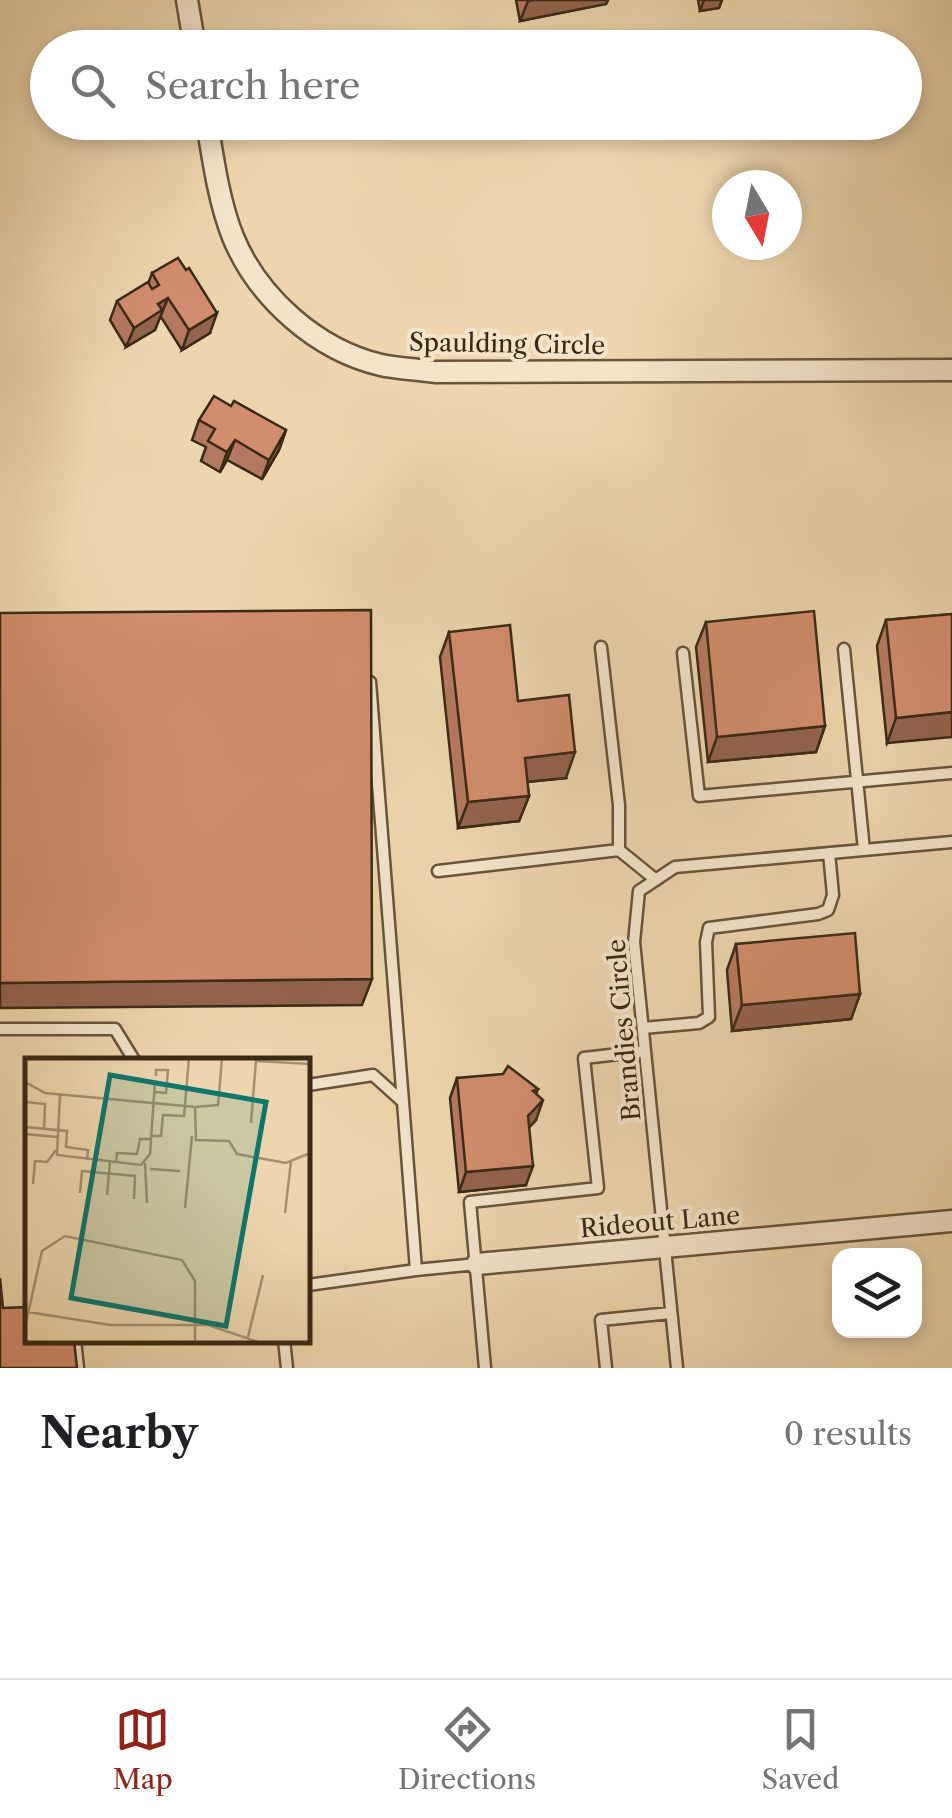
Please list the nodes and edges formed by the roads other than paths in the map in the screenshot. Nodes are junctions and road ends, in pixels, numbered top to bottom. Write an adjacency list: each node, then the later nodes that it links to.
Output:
1 (187, 0): 2 (street)
2 (191, 30)
3 (211, 140): 4 (street, Spaulding Circle)
4 (952, 370)
5 (601, 647): 12 (lane)
6 (844, 650): 10 (lane)
7 (683, 653): 10 (lane)
8 (370, 676): 22 (lane)
9 (952, 773): 10 (lane)
10 (857, 783): 13 (lane)
11 (952, 842): 13 (lane)
12 (619, 850): 15 (lane); 16 (lane)
13 (864, 850): 14 (lane)
14 (829, 853): 16 (lane); 17 (lane)
15 (438, 871)
16 (656, 880): 17 (lane, Brandies Circle)
17 (643, 1028): 19 (lane, Brandies Circle)
18 (0, 1029): 20 (lane)
19 (645, 1051): 24 (lane, Brandies Circle); 25 (lane)
20 (133, 1058)
21 (310, 1086): 22 (lane)
22 (403, 1102): 26 (lane)
23 (952, 1222): 24 (street, Rideout Lane)
24 (664, 1246): 25 (street, Rideout Lane); 28 (lane, Brandies Circle)
25 (476, 1264): 26 (lane); 33 (lane)
26 (416, 1270): 27 (lane)
27 (310, 1286)
28 (671, 1313): 34 (lane); 35 (lane, Brandies Circle)
29 (75, 1343): 31 (lane)
30 (284, 1343): 32 (lane)
31 (78, 1368)
32 (287, 1368)
33 (485, 1368)
34 (606, 1368)
35 (677, 1368)

